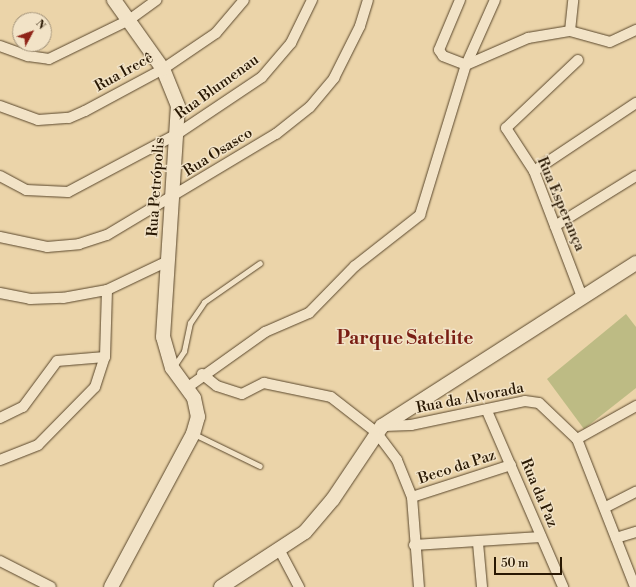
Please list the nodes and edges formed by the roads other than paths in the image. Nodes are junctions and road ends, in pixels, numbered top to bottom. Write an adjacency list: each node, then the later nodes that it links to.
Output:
1 (114, 0): 9 (street, Rua Petrópolis)
2 (157, 0): 9 (street)
3 (244, 0): 15 (street, Rua Irecê)
4 (312, 0): 18 (street, Rua Blumenau)
5 (368, 0): 22 (street, Rua Osasco)
6 (460, 0): 14 (street)
7 (495, 0): 14 (street)
8 (573, 0): 11 (street)
9 (129, 20): 12 (street); 15 (street, Rua Petrópolis)
10 (636, 30): 11 (street)
11 (570, 31): 14 (street)
12 (0, 46)
13 (578, 60): 19 (street, Rua Esperança)
14 (466, 65): 33 (street)
15 (162, 69): 17 (street, Rua Irecê); 18 (street, Rua Petrópolis)
16 (636, 103): 19 (street)
17 (0, 106)
18 (177, 134): 20 (street, Rua Blumenau); 22 (street, Rua Petrópolis)
19 (534, 171): 23 (street, Rua Esperança)
20 (0, 176)
21 (636, 176): 23 (street)
22 (173, 197): 24 (street, Rua Osasco); 25 (street, Rua Petrópolis)
23 (555, 226): 30 (street, Rua Esperança)
24 (0, 238)
25 (168, 261): 28 (street); 32 (street, Rua Petrópolis)
26 (260, 263): 32 (lane)
27 (636, 263): 30 (street)
28 (107, 290): 29 (street); 31 (street)
29 (0, 293)
30 (582, 297): 37 (street)
31 (105, 357): 38 (street); 43 (street)
32 (172, 368): 34 (street, Rua Petrópolis)
33 (202, 374): 34 (street); 40 (street)
34 (188, 387): 41 (street, Rua Petrópolis)
35 (636, 406): 42 (street)
36 (487, 411): 39 (street, Rua da Alvorada); 42 (street, Rua da Alvorada); 44 (street, Rua da Paz)
37 (397, 416): 39 (street, Rua da Alvorada); 40 (street)
38 (0, 418)
39 (411, 425): 40 (street, Rua da Alvorada)
40 (379, 429): 47 (street); 54 (street)
41 (193, 434): 45 (lane); 57 (street, Rua Petrópolis)
42 (577, 439): 48 (street, Rua da Alvorada)
43 (0, 460)
44 (511, 465): 47 (street, Beco da Paz); 50 (street, Rua da Paz)
45 (260, 466)
46 (636, 492): 48 (street)
47 (412, 497): 53 (street)
48 (606, 507): 51 (street, Rua da Alvorada)
49 (636, 532): 51 (street)
50 (542, 537): 52 (street); 62 (street, Rua da Paz)
51 (616, 538): 63 (street, Rua da Alvorada)
52 (478, 543): 53 (street); 61 (street)
53 (414, 545): 60 (street)
54 (280, 551): 58 (street); 59 (street)
55 (0, 561): 56 (street)
56 (51, 587)
57 (111, 587)
58 (221, 587)
59 (299, 587)
60 (418, 587)
61 (482, 587)
62 (563, 587)
63 (635, 587)

